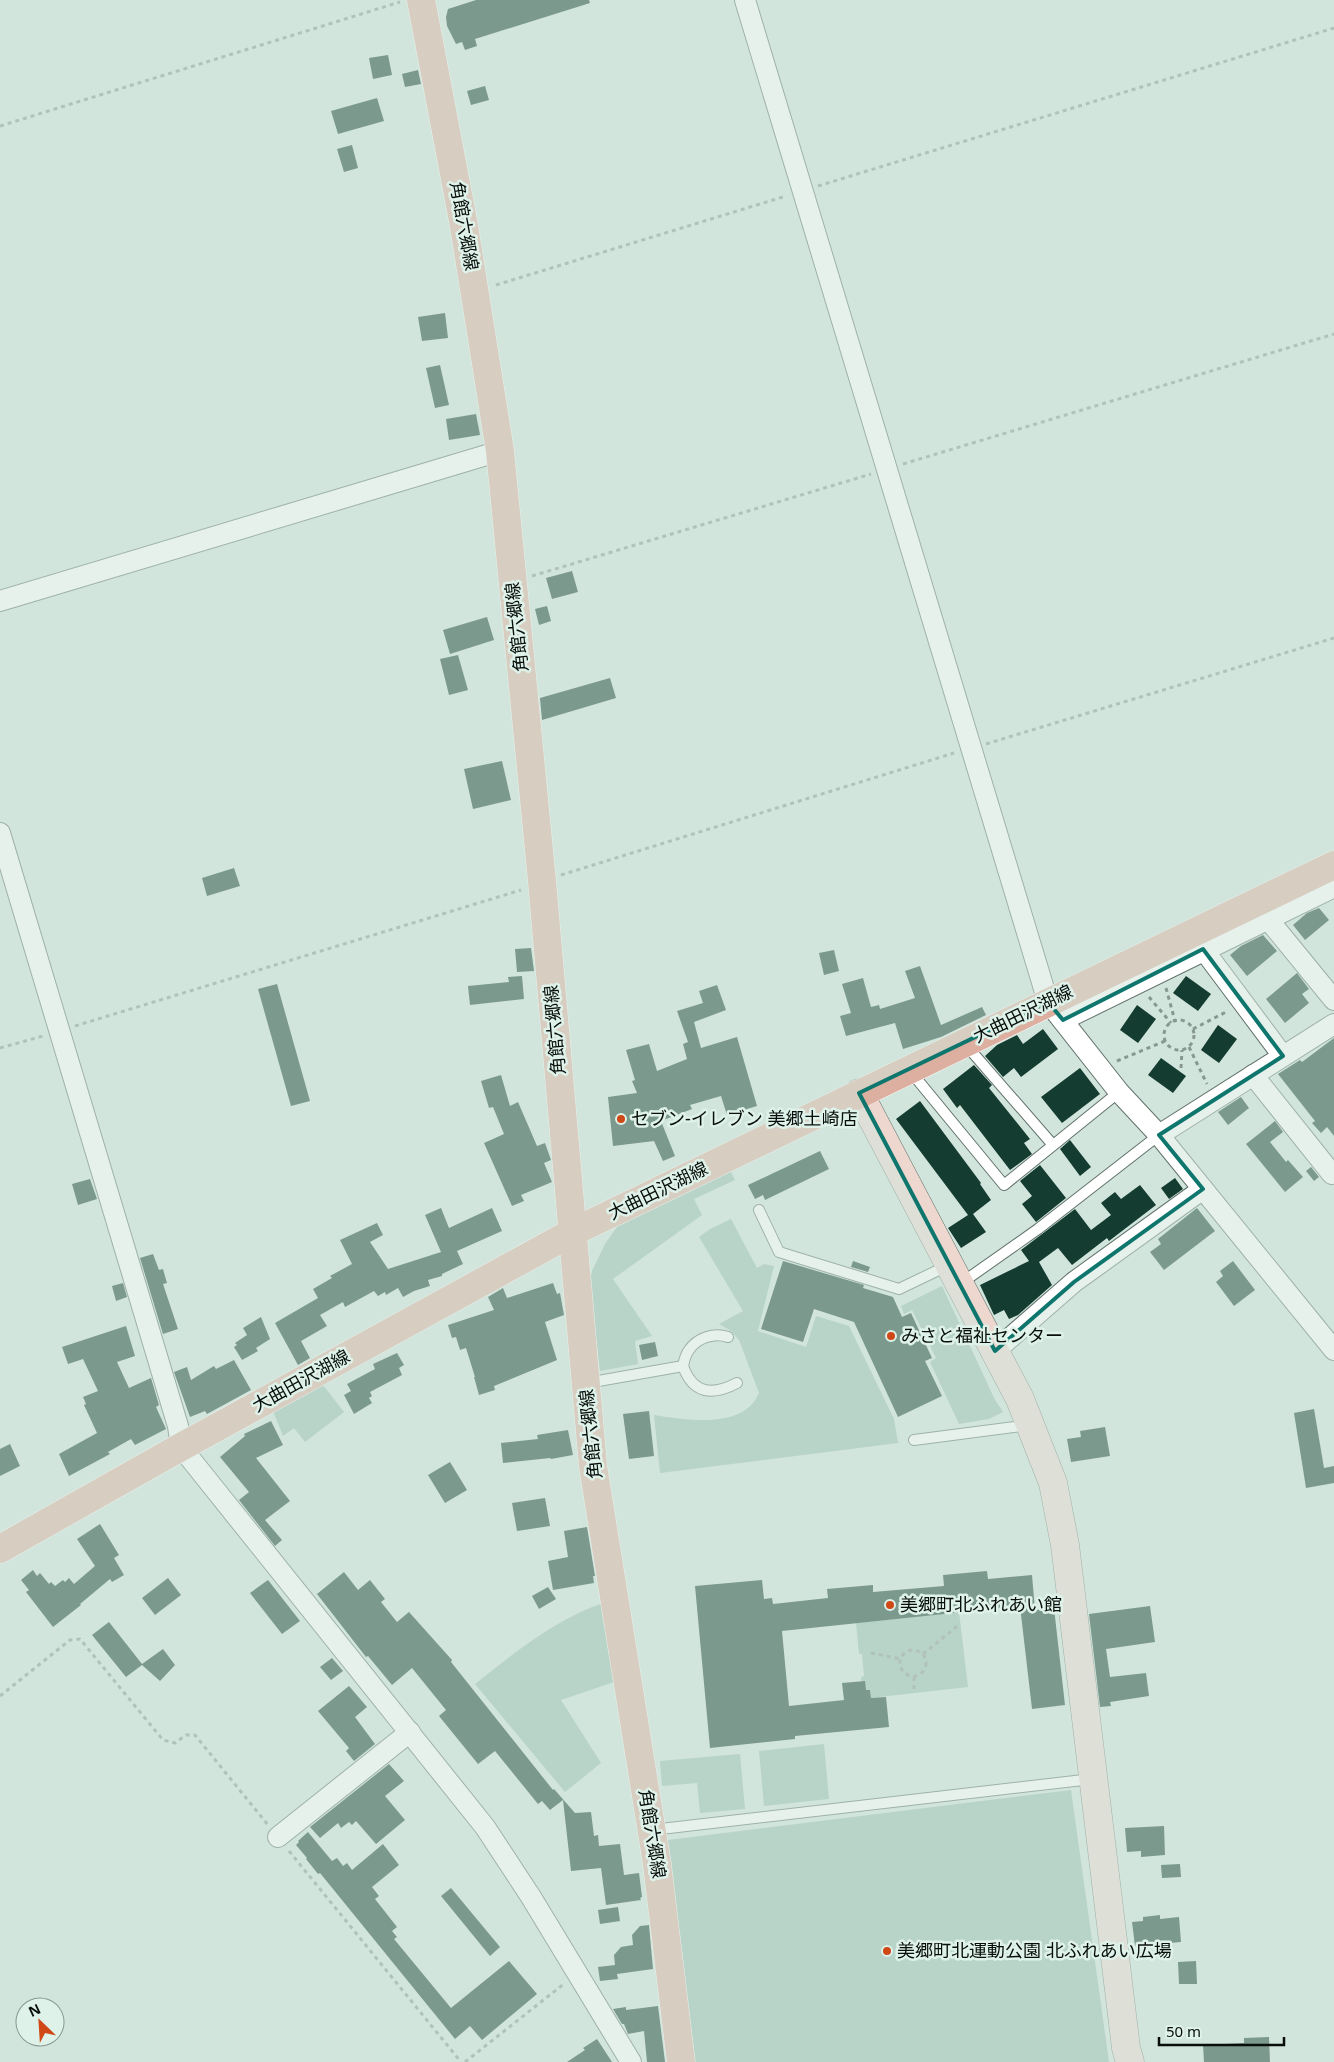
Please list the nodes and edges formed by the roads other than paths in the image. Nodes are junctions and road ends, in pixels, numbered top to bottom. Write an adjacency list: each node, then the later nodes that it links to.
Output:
1 (421, 0): 3 (main road, 角館六郷線)
2 (744, 0): 11 (street)
3 (500, 451): 4 (street); 24 (main road, 角館六郷線)
4 (0, 601)
5 (0, 833): 34 (street)
6 (1334, 865): 11 (main road, 大曲田沢湖線)
7 (1334, 886): 8 (street)
8 (1268, 918): 9 (street); 10 (street)
9 (1203, 949): 11 (street); 14 (street)
10 (1334, 1000)
11 (1056, 1011): 13 (main road, 大曲田沢湖線); 17 (street)
12 (1334, 1024): 14 (street)
13 (964, 1042): 15 (main road, 大曲田沢湖線); 20 (lane)
14 (1283, 1056): 16 (street)
15 (909, 1069): 18 (main road, 大曲田沢湖線); 20 (lane)
16 (1253, 1075): 19 (street); 21 (street)
17 (1119, 1092): 19 (street); 20 (lane)
18 (859, 1093): 24 (main road, 大曲田沢湖線); 25 (street)
19 (1159, 1135): 22 (street); 25 (lane)
20 (1053, 1145)
21 (1332, 1174)
22 (1203, 1189): 27 (street); 28 (street)
23 (759, 1210): 25 (lane)
24 (573, 1232): 30 (main road, 角館六郷線); 34 (main road, 大曲田沢湖線)
25 (955, 1274): 28 (street)
26 (728, 1337): 29 (lane)
27 (1334, 1350)
28 (995, 1351): 32 (street)
29 (683, 1366): 30 (lane); 31 (lane)
30 (586, 1383): 38 (main road, 角館六郷線)
31 (737, 1383)
32 (1030, 1425): 33 (lane); 37 (street)
33 (914, 1440)
34 (181, 1447): 35 (main road, 大曲田沢湖線); 36 (street)
35 (0, 1549)
36 (410, 1732): 39 (street); 40 (street)
37 (1093, 1779): 38 (lane); 42 (street)
38 (652, 1830): 41 (main road, 角館六郷線)
39 (278, 1837)
40 (631, 2062)
41 (681, 2062)
42 (1130, 2062)

